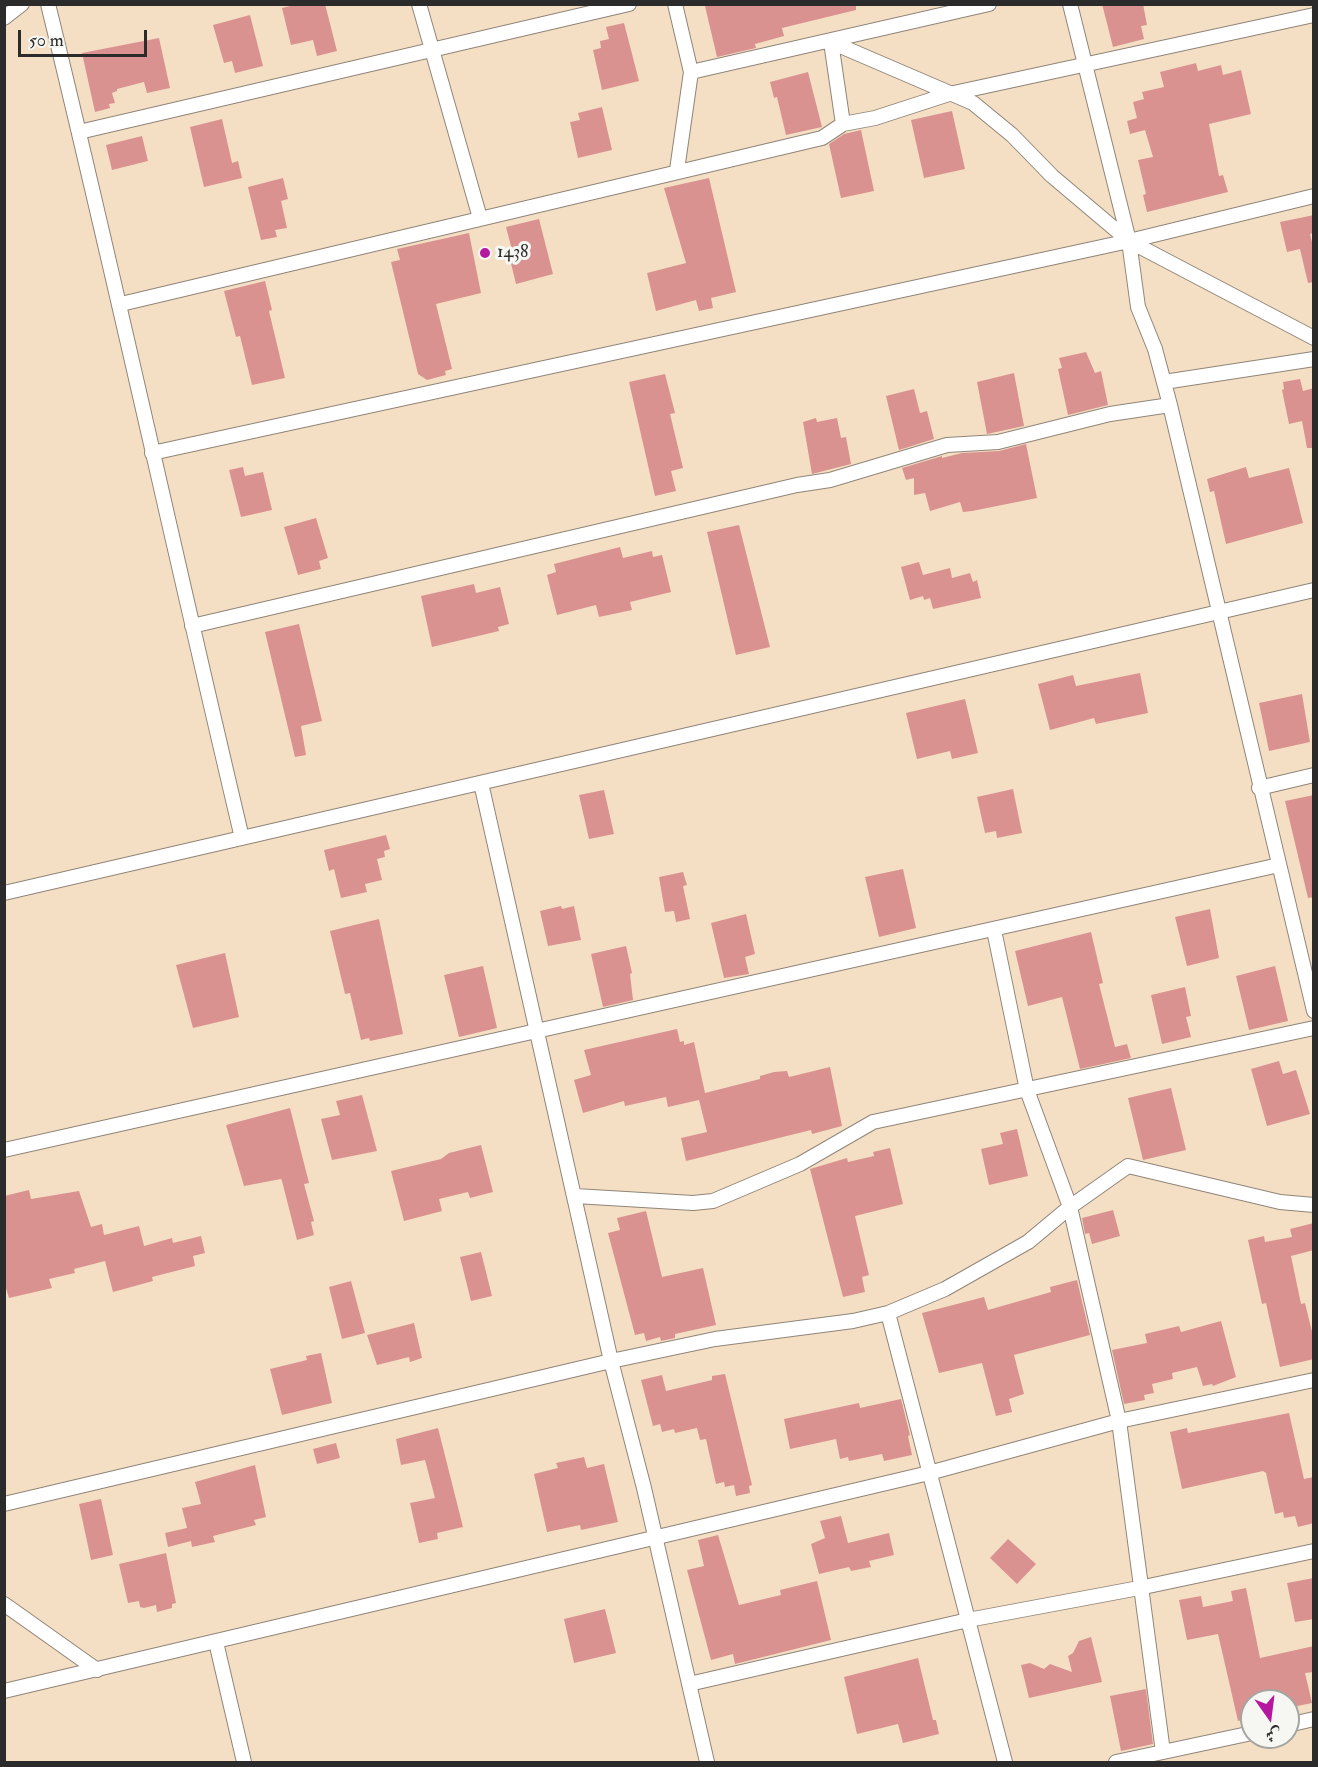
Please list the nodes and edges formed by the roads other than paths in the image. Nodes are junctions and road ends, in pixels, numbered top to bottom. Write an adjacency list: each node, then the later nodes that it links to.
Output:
1 (22, 4): 9 (street)
2 (48, 4): 16 (street)
3 (419, 4): 11 (street)
4 (628, 4): 11 (street)
5 (675, 4): 13 (street)
6 (989, 4): 10 (street)
7 (1070, 4): 12 (street)
8 (1314, 15): 12 (street)
9 (4, 18)
10 (831, 42): 13 (street); 14 (street); 15 (street)
11 (432, 50): 16 (street); 19 (street)
12 (1085, 64): 14 (street); 20 (street)
13 (691, 72): 17 (street)
14 (950, 94): 15 (street); 20 (street)
15 (843, 124): 17 (street)
16 (79, 132): 21 (street)
17 (677, 170): 19 (street)
18 (1314, 196): 20 (street)
19 (480, 218): 21 (street)
20 (1129, 241): 22 (street); 24 (street); 26 (street)
21 (121, 304): 26 (street)
22 (1314, 338)
23 (1314, 358): 24 (street)
24 (1164, 382): 25 (street)
25 (1170, 405): 28 (street); 29 (street)
26 (152, 453): 29 (street)
27 (1314, 590): 28 (street)
28 (1220, 612): 31 (street); 32 (street)
29 (192, 626): 33 (street)
30 (1314, 775): 32 (street)
31 (481, 783): 33 (street); 40 (street)
32 (1259, 788): 34 (street)
33 (242, 838): 35 (street)
34 (1279, 866): 36 (street); 37 (street)
35 (4, 893)
36 (994, 930): 40 (street); 41 (street)
37 (1307, 949): 38 (street)
38 (1314, 1011)
39 (1314, 1028): 41 (street)
40 (537, 1031): 42 (street); 43 (street)
41 (1027, 1090): 43 (street); 45 (street)
42 (4, 1150)
43 (575, 1196): 47 (street)
44 (1314, 1205): 45 (street)
45 (1070, 1208): 46 (street); 49 (street)
46 (888, 1313): 47 (street); 50 (street)
47 (612, 1360): 51 (street); 52 (street)
48 (1314, 1380): 49 (street)
49 (1119, 1421): 50 (street); 54 (street)
50 (929, 1473): 52 (street); 56 (street)
51 (4, 1504)
52 (655, 1538): 57 (street); 59 (street)
53 (1314, 1551): 54 (street)
54 (1139, 1588): 56 (street); 62 (street)
55 (4, 1604): 58 (street)
56 (968, 1620): 59 (street); 65 (street)
57 (216, 1642): 58 (street); 63 (street)
58 (97, 1670): 60 (street)
59 (689, 1684): 64 (street)
60 (4, 1691)
61 (1240, 1736): 62 (street)
62 (1163, 1752): 66 (street)
63 (244, 1762)
64 (706, 1762)
65 (1005, 1762)
66 (1116, 1762)

